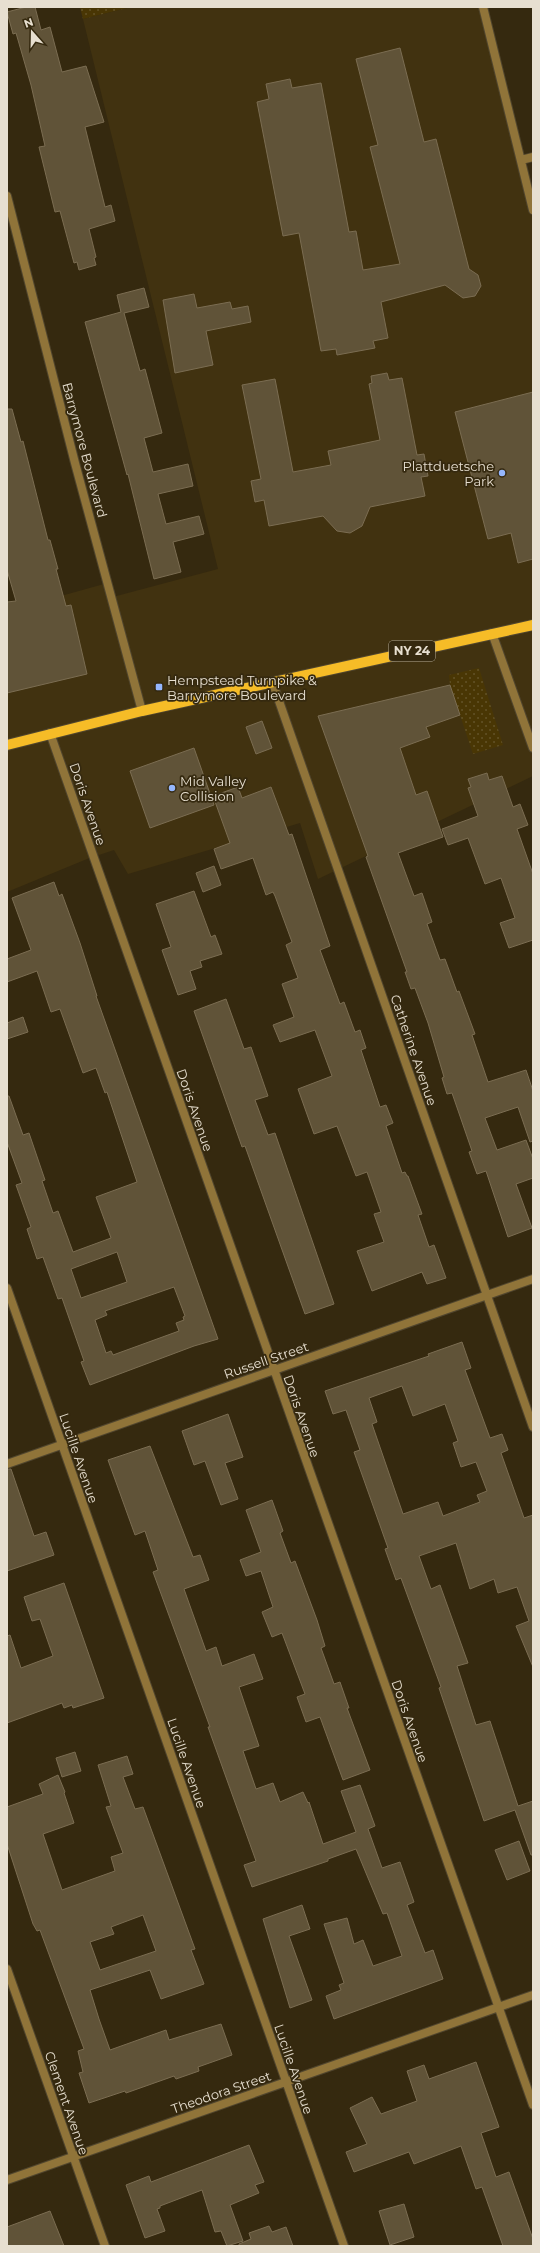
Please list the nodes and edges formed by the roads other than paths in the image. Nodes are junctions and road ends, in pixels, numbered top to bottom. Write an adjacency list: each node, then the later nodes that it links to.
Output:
1 (483, 7): 3 (street)
2 (533, 157): 3 (street)
3 (521, 160): 5 (street)
4 (7, 196): 9 (street, Barrymore Boulevard)
5 (533, 210)
6 (533, 625): 7 (main road, NY 24)
7 (492, 633): 8 (main road, NY 24); 12 (street)
8 (272, 681): 9 (main road, NY 24); 15 (street, Catherine Avenue)
9 (142, 711): 10 (main road, NY 24)
10 (50, 733): 11 (main road, NY 24); 16 (street, Doris Avenue)
11 (7, 745)
12 (533, 748)
13 (533, 1279): 15 (street, Russell Street)
14 (7, 1288): 18 (street, Lucille Avenue)
15 (486, 1295): 16 (street, Russell Street); 17 (street, Catherine Avenue)
16 (274, 1370): 18 (street, Russell Street); 22 (street, Doris Avenue)
17 (533, 1427)
18 (62, 1445): 19 (street, Russell Street); 23 (street, Lucille Avenue)
19 (7, 1464)
20 (7, 1969): 25 (street, Clement Avenue)
21 (533, 1995): 22 (street, Theodora Street)
22 (498, 2007): 23 (street, Theodora Street); 24 (street, Doris Avenue)
23 (286, 2081): 25 (street, Theodora Street); 28 (street, Lucille Avenue)
24 (533, 2105)
25 (73, 2156): 26 (street, Theodora Street); 27 (street, Clement Avenue)
26 (7, 2180)
27 (105, 2246)
28 (344, 2246)

